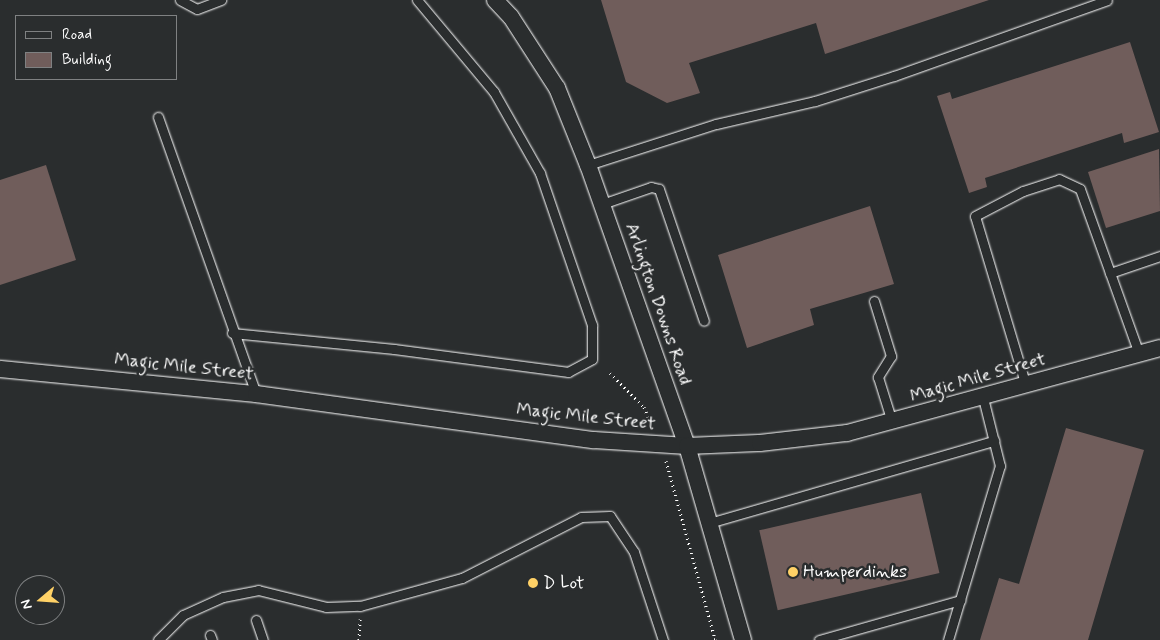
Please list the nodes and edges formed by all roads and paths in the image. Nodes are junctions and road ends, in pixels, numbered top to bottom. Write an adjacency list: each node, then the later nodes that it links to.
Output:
1 (180, 0): 2 (lane)
2 (221, 0)
3 (417, 0): 13 (lane)
4 (495, 0): 7 (street, Arlington Downs Road)
5 (1107, 0): 7 (lane)
6 (158, 117): 13 (lane)
7 (588, 165): 8 (street, Arlington Downs Road)
8 (602, 204): 12 (lane); 24 (street, Arlington Downs Road)
9 (1160, 256): 10 (lane)
10 (1110, 273): 15 (lane); 18 (lane)
11 (874, 301): 21 (lane)
12 (704, 321)
13 (232, 332): 19 (lane)
14 (1160, 348): 15 (street, Magic Mile Street)
15 (1139, 354): 18 (street, Magic Mile Street)
16 (0, 369): 19 (street, Magic Mile Street)
17 (610, 373): 23 (path)
18 (1026, 386): 20 (street, Magic Mile Street)
19 (256, 394): 23 (street, Magic Mile Street)
20 (983, 398): 21 (street, Magic Mile Street); 22 (lane)
21 (892, 422): 24 (street, Magic Mile Street)
22 (994, 441): 25 (lane); 26 (lane)
23 (660, 445): 24 (street, Magic Mile Street); 33 (path)
24 (687, 446): 25 (street, Arlington Downs Road)
25 (708, 523): 34 (street, Arlington Downs Road)
26 (960, 600): 35 (lane); 36 (lane)
27 (360, 606): 29 (lane); 31 (path); 32 (lane)
28 (256, 620): 30 (lane)
29 (158, 640)
30 (263, 640)
31 (359, 640)
32 (663, 640)
33 (711, 640)
34 (743, 640)
35 (819, 640)
36 (948, 640)

